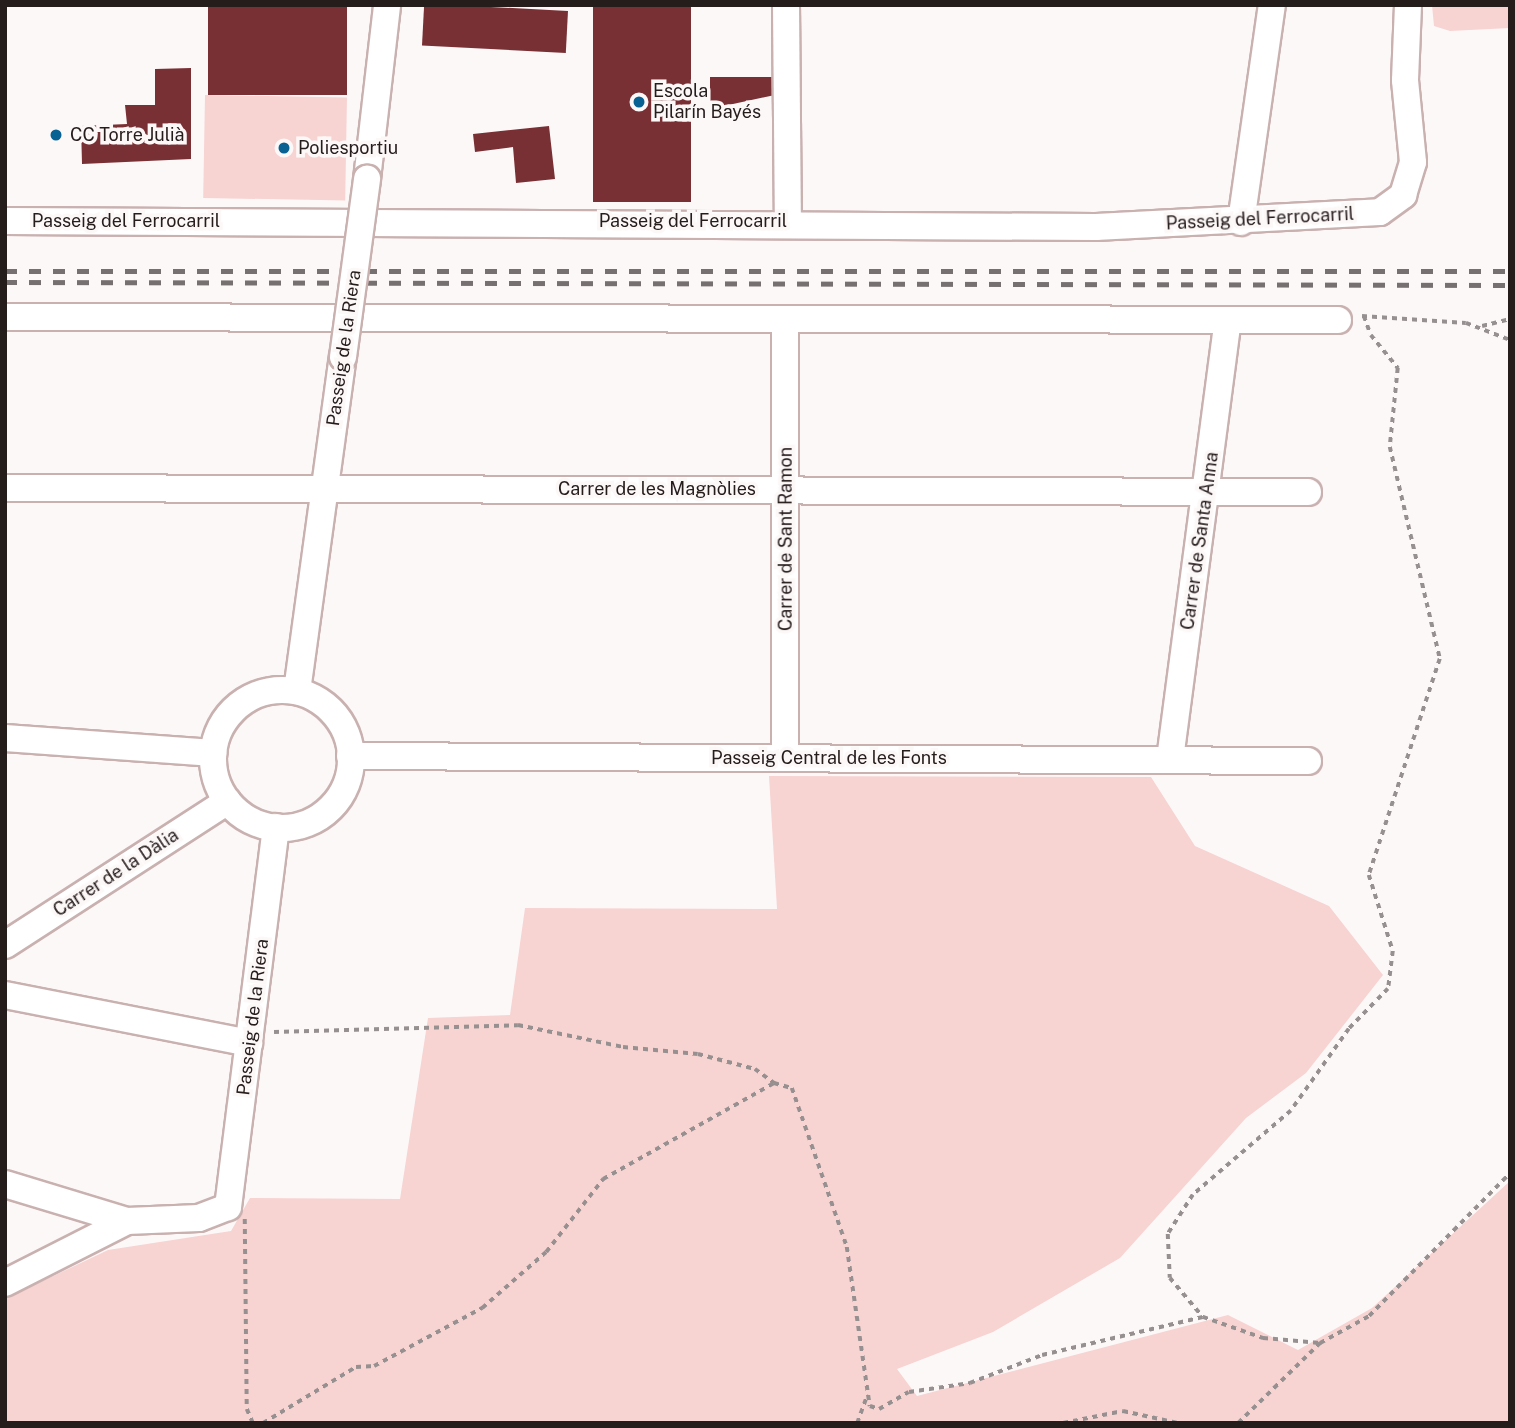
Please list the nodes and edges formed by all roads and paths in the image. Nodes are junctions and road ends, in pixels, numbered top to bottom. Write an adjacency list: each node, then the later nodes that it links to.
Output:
1 (387, 5): 17 (street, Passeig de la Riera, bridge)
2 (786, 5): 6 (street)
3 (1272, 5): 7 (street)
4 (1408, 5): 7 (street, Passeig del Ferrocarril)
5 (5, 221): 6 (street, Passeig del Ferrocarril)
6 (788, 222): 7 (street, Passeig del Ferrocarril)
7 (1241, 222)
8 (1364, 316): 11 (path); 14 (path); 39 (path)
9 (5, 317): 10 (street)
10 (785, 320): 13 (street); 18 (street, Carrer de Sant Ramon)
11 (1338, 320): 13 (street)
12 (1510, 320): 14 (path)
13 (1228, 321): 20 (street, Carrer de Santa Anna)
14 (1482, 326): 15 (path)
15 (1510, 340)
16 (5, 488): 17 (street, Carrer de les Magnòlies)
17 (324, 489): 18 (street, Carrer de les Magnòlies); 21 (street, Passeig de la Riera)
18 (786, 489): 20 (street, Carrer de les Magnòlies); 25 (street, Carrer de Sant Ramon)
19 (1308, 492): 20 (street, Carrer de les Magnòlies)
20 (1207, 493): 26 (street, Carrer de Santa Anna)
21 (296, 691): 23 (street); 24 (street)
22 (5, 737): 23 (street)
23 (213, 753): 28 (street)
24 (350, 756): 25 (street, Passeig Central de les Fonts); 29 (street)
25 (785, 758): 26 (street, Passeig Central de les Fonts)
26 (1170, 760): 27 (street, Passeig Central de les Fonts)
27 (1308, 761)
28 (228, 802): 29 (street); 30 (street, Carrer de la Dàlia)
29 (276, 827): 32 (street, Passeig de la Riera)
30 (5, 945)
31 (5, 995): 32 (street)
32 (250, 1038): 33 (path); 36 (street, Passeig de la Riera)
33 (774, 1083): 41 (path); 43 (path)
34 (1510, 1173): 40 (path)
35 (5, 1184): 37 (street)
36 (228, 1207): 37 (street); 42 (path)
37 (127, 1221): 38 (street)
38 (5, 1283)
39 (1203, 1317): 40 (path); 41 (path)
40 (1320, 1343): 49 (path)
41 (867, 1395): 44 (path)
42 (253, 1423)
43 (263, 1423)
44 (857, 1423)
45 (1029, 1423): 46 (path)
46 (1049, 1423)
47 (1063, 1423): 48 (path)
48 (1178, 1423)
49 (1238, 1423)

